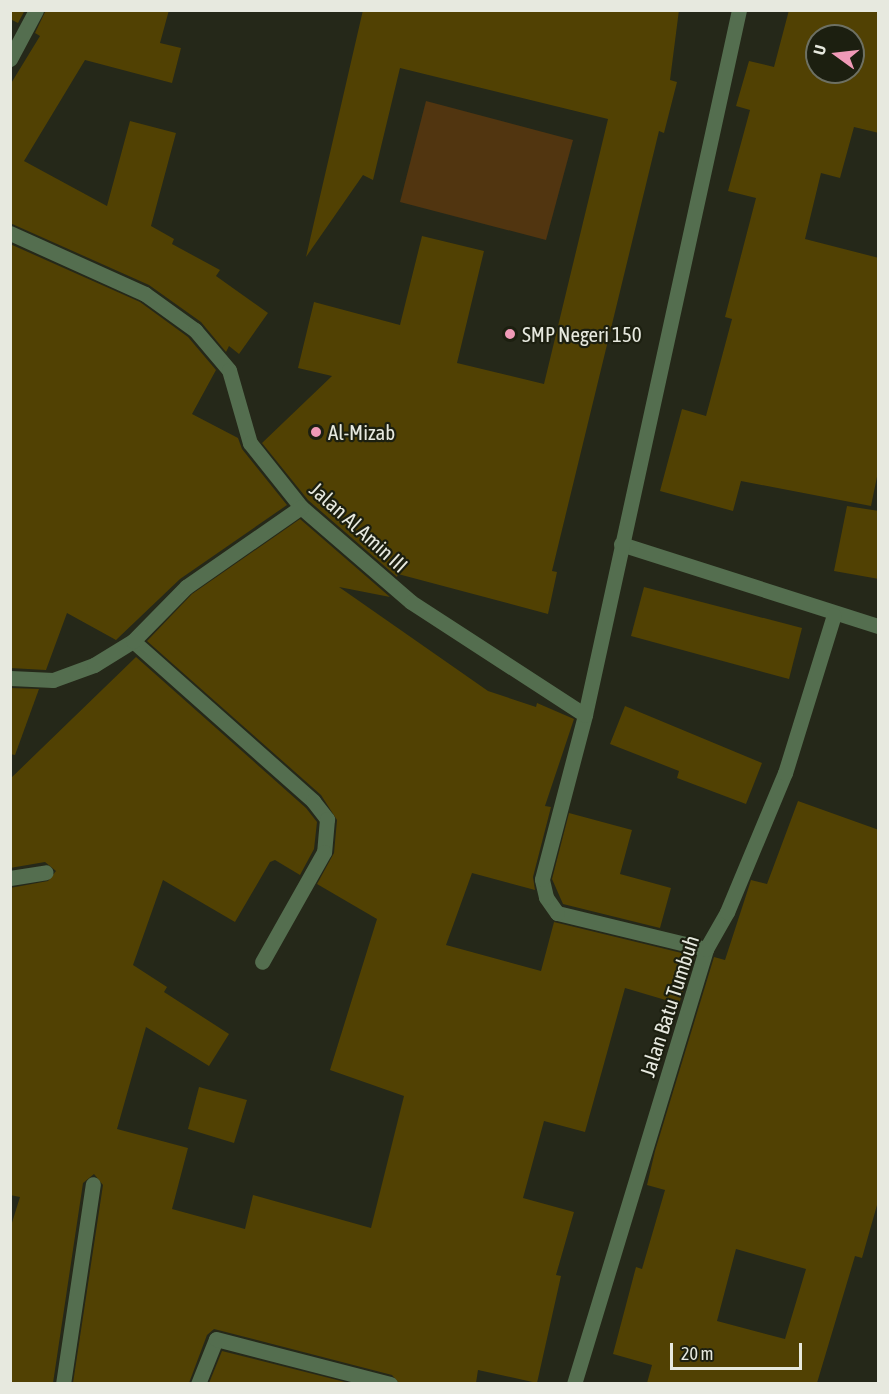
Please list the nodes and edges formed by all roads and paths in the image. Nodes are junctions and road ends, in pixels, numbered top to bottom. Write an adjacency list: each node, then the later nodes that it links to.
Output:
1 (36, 10): 3 (street)
2 (739, 10): 6 (street)
3 (10, 58)
4 (10, 232): 5 (street, Jalan Al Amin III)
5 (301, 507): 9 (street); 11 (street, Jalan Al Amin III)
6 (621, 544): 7 (street); 11 (street)
7 (834, 615): 8 (street); 14 (street, Jalan Batu Tumbuh)
8 (879, 626)
9 (133, 640): 10 (street); 15 (street)
10 (10, 678)
11 (585, 715): 14 (street)
12 (46, 872): 13 (street)
13 (10, 878)
14 (706, 949): 20 (street, Jalan Batu Tumbuh)
15 (262, 962)
16 (93, 1184): 17 (street)
17 (63, 1383)
18 (198, 1383): 19 (street)
19 (390, 1383)
20 (574, 1383)

